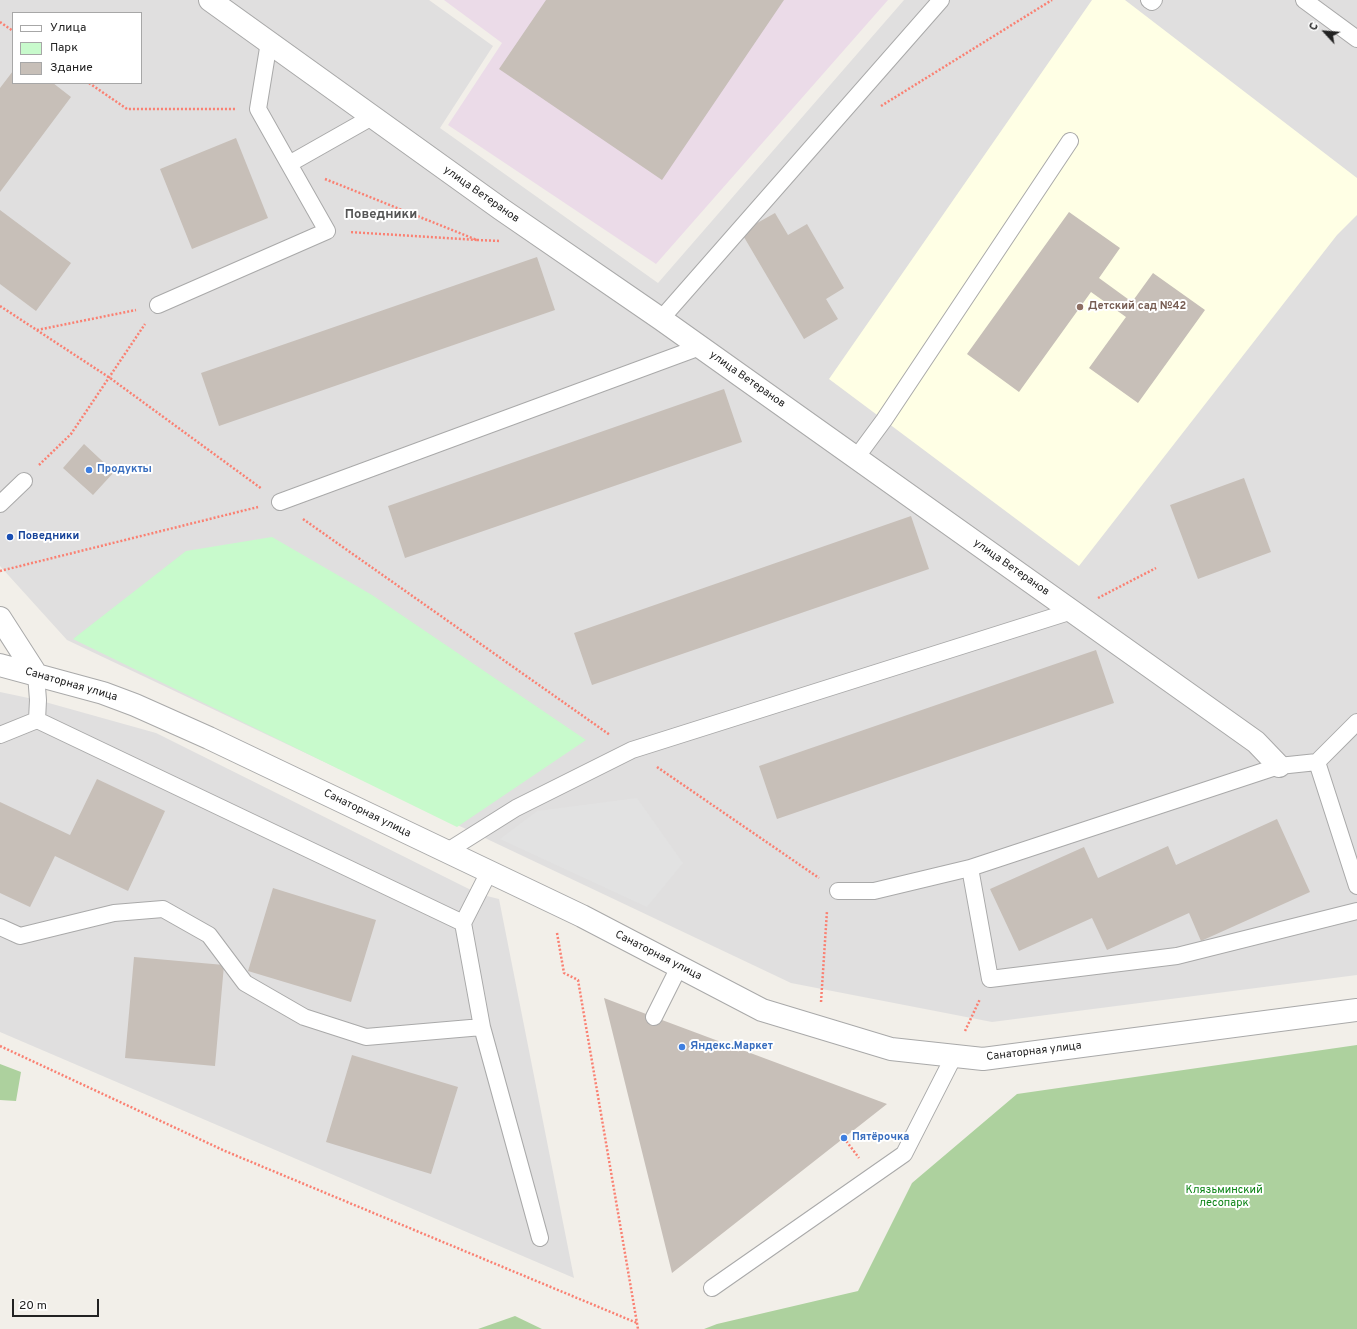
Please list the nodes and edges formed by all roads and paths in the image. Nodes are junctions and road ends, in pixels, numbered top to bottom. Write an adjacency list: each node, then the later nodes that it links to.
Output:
1 (210, 0): 10 (street, улица Ветеранов)
2 (942, 0): 20 (lane)
3 (1052, 0): 13 (path)
4 (1149, 0): 5 (lane)
5 (1154, 0)
6 (1304, 0): 9 (lane)
7 (0, 22): 8 (path)
8 (12, 30)
9 (1357, 39)
10 (269, 42): 12 (lane); 14 (street, улица Ветеранов)
11 (90, 84): 12 (path)
12 (258, 109): 16 (lane)
13 (876, 110)
14 (372, 117): 16 (lane); 20 (street, улица Ветеранов)
15 (1070, 141): 24 (lane)
16 (289, 164): 17 (lane); 17 (path)
17 (327, 231): 18 (lane)
18 (158, 305): 21 (path); 23 (path)
19 (0, 306): 21 (path)
20 (661, 319): 22 (street, улица Ветеранов)
21 (36, 330): 23 (path)
22 (700, 347): 24 (street, улица Ветеранов); 26 (lane)
23 (110, 378): 25 (path); 26 (path)
24 (856, 458): 30 (street, улица Ветеранов)
25 (24, 481): 27 (lane)
26 (280, 502): 29 (path); 37 (path)
27 (0, 504)
28 (1156, 568): 30 (path)
29 (0, 571)
30 (1072, 611): 37 (lane); 39 (street, улица Ветеранов)
31 (0, 618): 33 (street)
32 (0, 665): 33 (street, Санаторная улица)
33 (36, 674): 34 (lane); 40 (street, Санаторная улица)
34 (37, 720): 36 (lane); 46 (lane)
35 (1357, 722): 38 (lane)
36 (0, 735)
37 (632, 750): 40 (lane); 44 (path)
38 (1317, 762): 39 (lane); 43 (lane)
39 (1279, 766): 41 (lane)
40 (446, 852): 42 (street, Санаторная улица)
41 (970, 868): 44 (lane); 50 (lane)
42 (489, 872): 46 (lane); 49 (street, Санаторная улица)
43 (1357, 886)
44 (838, 891): 51 (path)
45 (1357, 911): 50 (lane)
46 (463, 923): 54 (lane)
47 (0, 927): 54 (lane)
48 (557, 932): 60 (path)
49 (679, 967): 53 (lane); 57 (street, Санаторная улица)
50 (990, 979): 55 (path)
51 (821, 1008)
52 (1357, 1010): 57 (street, Санаторная улица)
53 (654, 1017)
54 (482, 1027): 58 (lane)
55 (965, 1033)
56 (0, 1046): 60 (path)
57 (954, 1056): 59 (lane)
58 (540, 1238)
59 (712, 1288)
60 (637, 1323): 61 (path)
61 (638, 1329)

